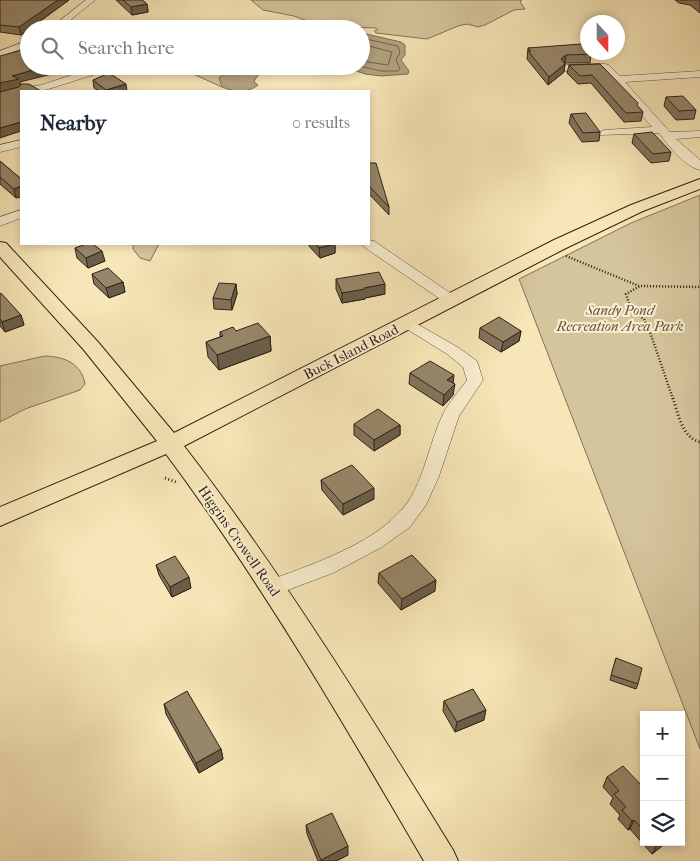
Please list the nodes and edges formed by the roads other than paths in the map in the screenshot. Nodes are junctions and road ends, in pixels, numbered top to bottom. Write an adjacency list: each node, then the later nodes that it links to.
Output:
1 (92, 0): 2 (street)
2 (65, 20)
3 (20, 46): 4 (street)
4 (0, 54)
5 (566, 68): 8 (street)
6 (700, 74): 8 (street)
7 (83, 75): 9 (street)
8 (617, 79): 15 (street)
9 (42, 88): 10 (street); 11 (street)
10 (28, 90)
11 (53, 90)
12 (20, 91): 13 (street)
13 (8, 95)
14 (604, 133): 15 (street)
15 (664, 133): 16 (street); 19 (street)
16 (700, 134)
17 (20, 143): 18 (street)
18 (0, 149)
19 (700, 166)
20 (700, 184): 25 (main road, Buck Island Road)
21 (20, 214): 22 (street)
22 (0, 222)
23 (370, 245): 25 (street)
24 (0, 247): 27 (main road, Higgins Crowell Road)
25 (451, 300): 26 (main road, Buck Island Road)
26 (407, 323): 27 (main road, Buck Island Road); 29 (street)
27 (170, 444): 28 (main road, Buck Island Road); 29 (main road, Higgins Crowell Road)
28 (0, 517)
29 (272, 588): 30 (main road, Higgins Crowell Road)
30 (442, 861)

